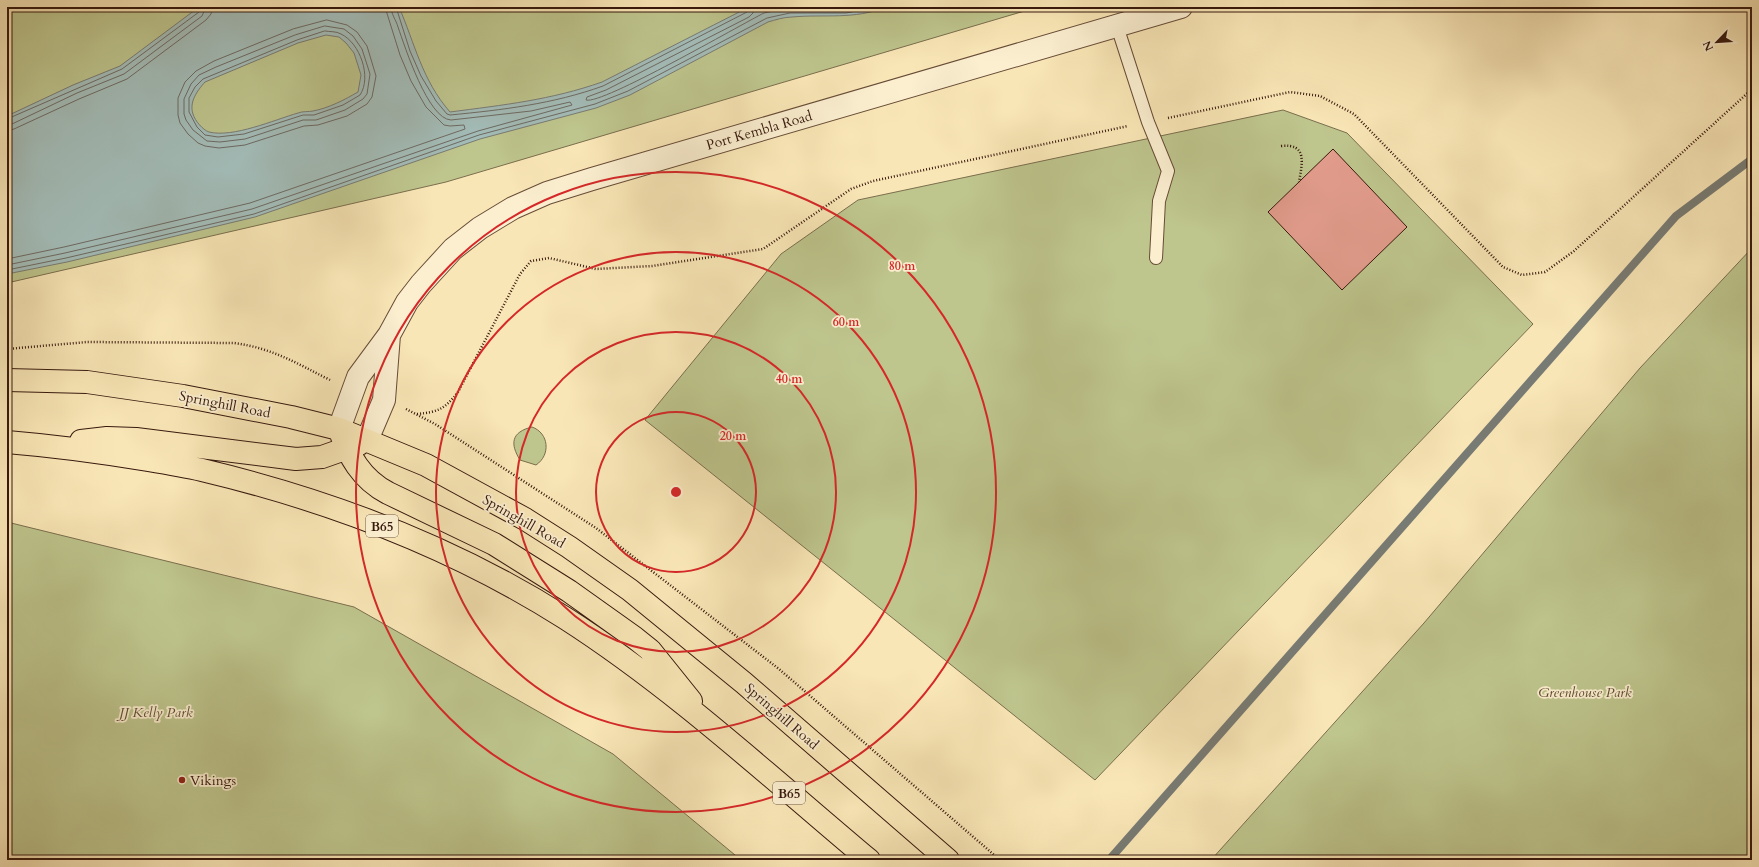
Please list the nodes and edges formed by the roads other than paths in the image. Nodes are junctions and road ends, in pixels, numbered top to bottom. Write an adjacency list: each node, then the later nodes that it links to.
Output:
1 (1180, 7): 2 (street, Port Kembla Road)
2 (1117, 26): 3 (lane); 4 (street, Port Kembla Road)
3 (1156, 258)
4 (389, 335): 6 (street, Port Kembla Road); 7 (street, Port Kembla Road)
5 (7, 380): 6 (main road, Springhill Road)
6 (343, 439): 7 (main road); 9 (main road); 10 (main road)
7 (367, 440): 12 (main road, Springhill Road)
8 (7, 442): 9 (main road, B65)
9 (56, 446): 10 (main road, B65)
10 (709, 726): 11 (main road, B65)
11 (869, 860)
12 (948, 860)

